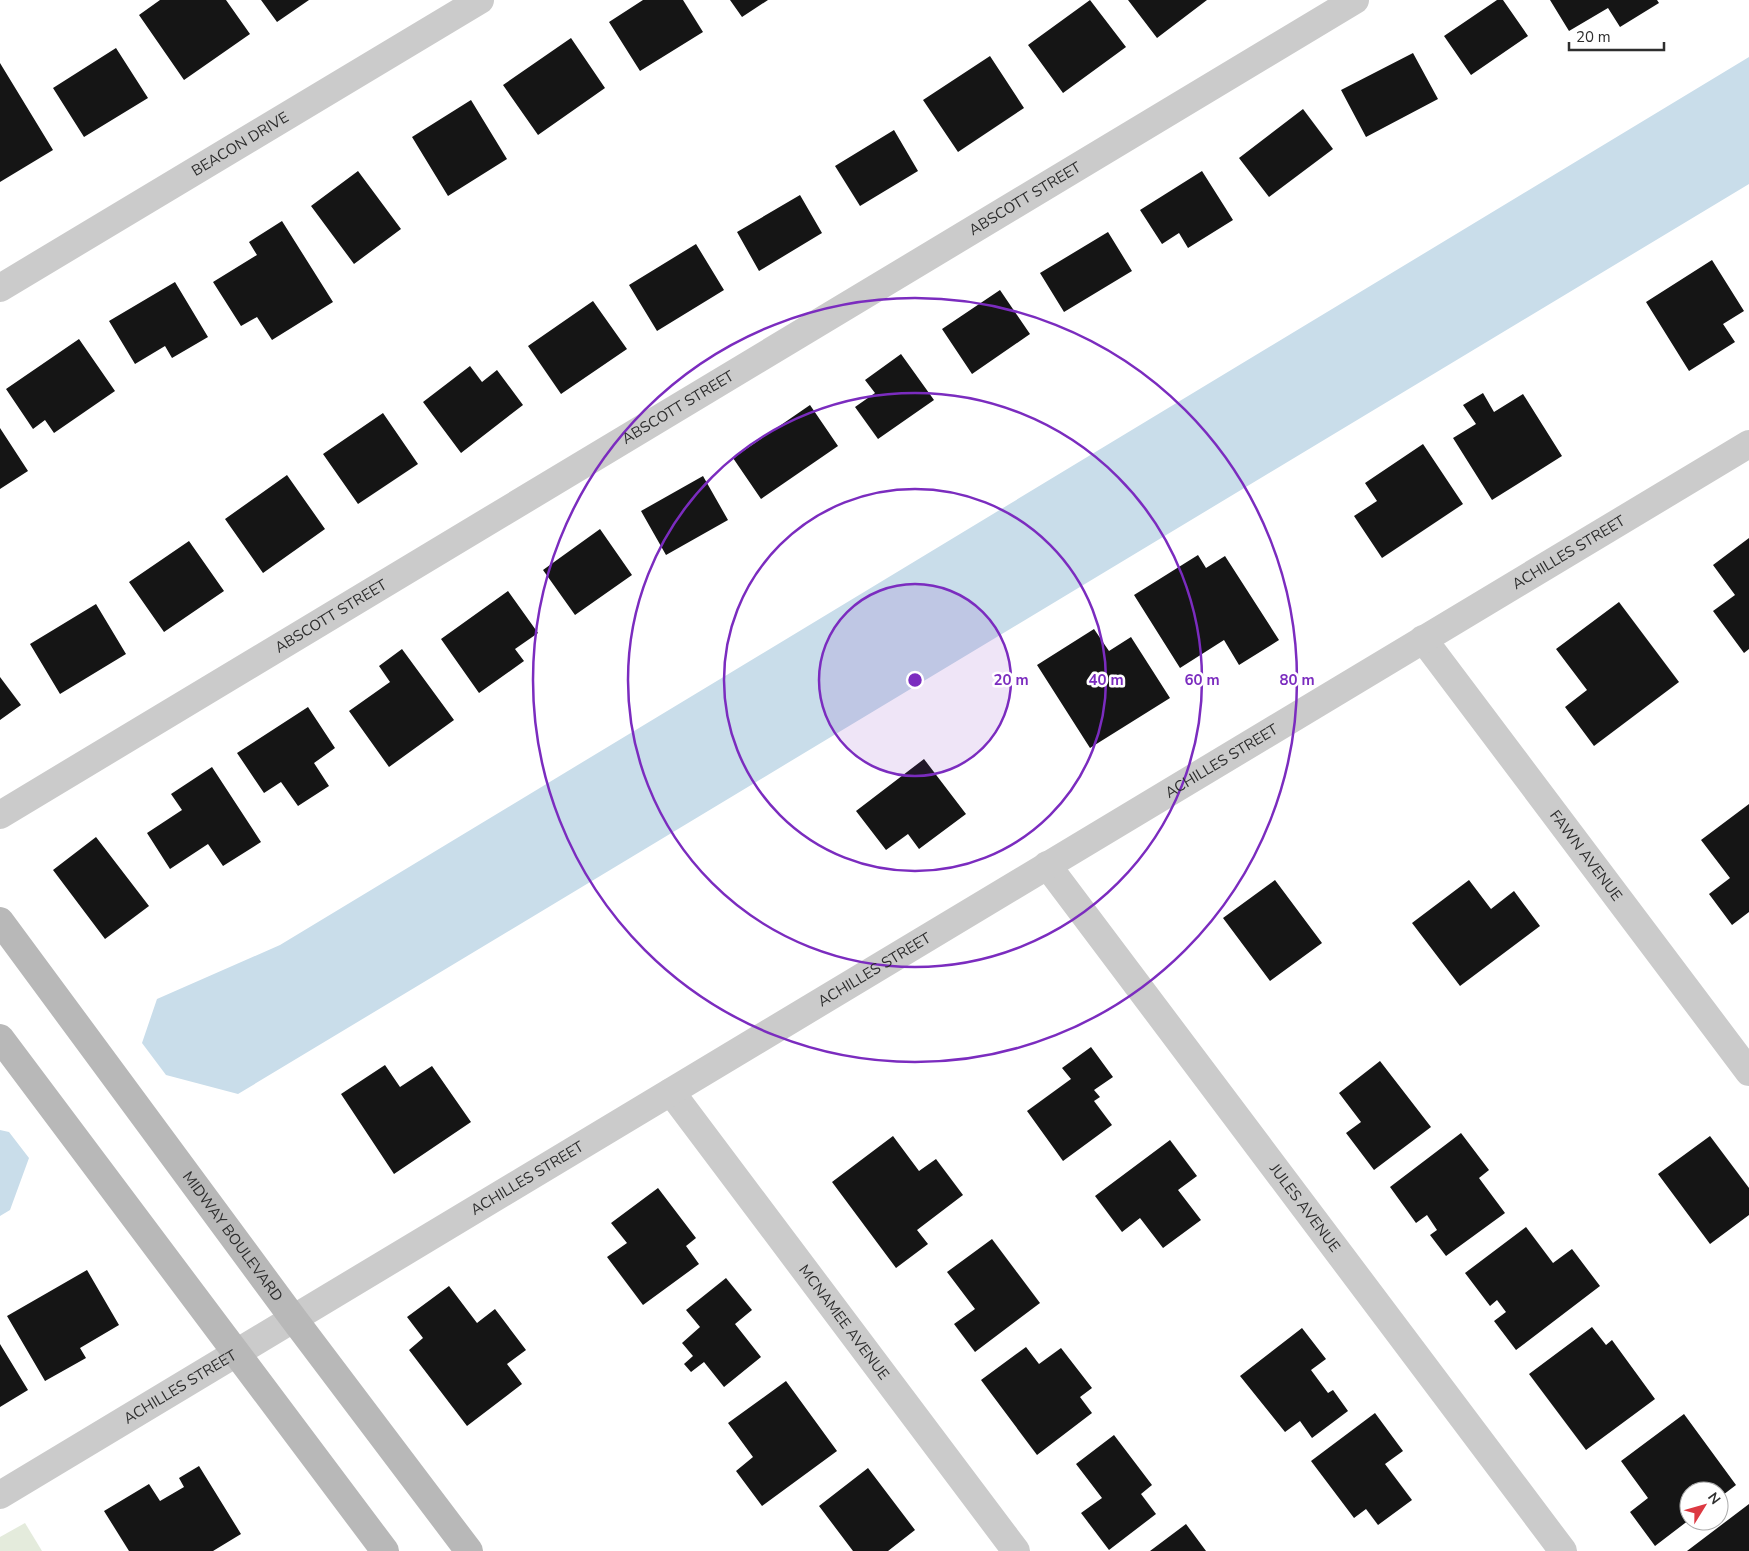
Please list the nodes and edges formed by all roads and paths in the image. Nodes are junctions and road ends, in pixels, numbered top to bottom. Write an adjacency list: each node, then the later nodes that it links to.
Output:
1 (480, 0): 3 (street, BEACON DRIVE)
2 (1356, 0): 6 (street, ABSCOTT STREET)
3 (0, 288)
4 (1749, 444): 5 (street, ACHILLES STREET)
5 (1423, 639): 7 (street, ACHILLES STREET); 10 (street, FAWN AVENUE)
6 (0, 815)
7 (1047, 865): 11 (street, ACHILLES STREET); 18 (street, JULES AVENUE)
8 (0, 921): 12 (street, MIDWAY BOULEVARD)
9 (0, 1038): 13 (street)
10 (1749, 1072)
11 (671, 1092): 12 (street, ACHILLES STREET); 17 (street, MCNAMEE AVENUE)
12 (294, 1318): 13 (street, ACHILLES STREET); 16 (street, MIDWAY BOULEVARD)
13 (236, 1353): 14 (street, ACHILLES STREET); 15 (street)
14 (0, 1495)
15 (385, 1551)
16 (469, 1551)
17 (1016, 1551)
18 (1563, 1551)

